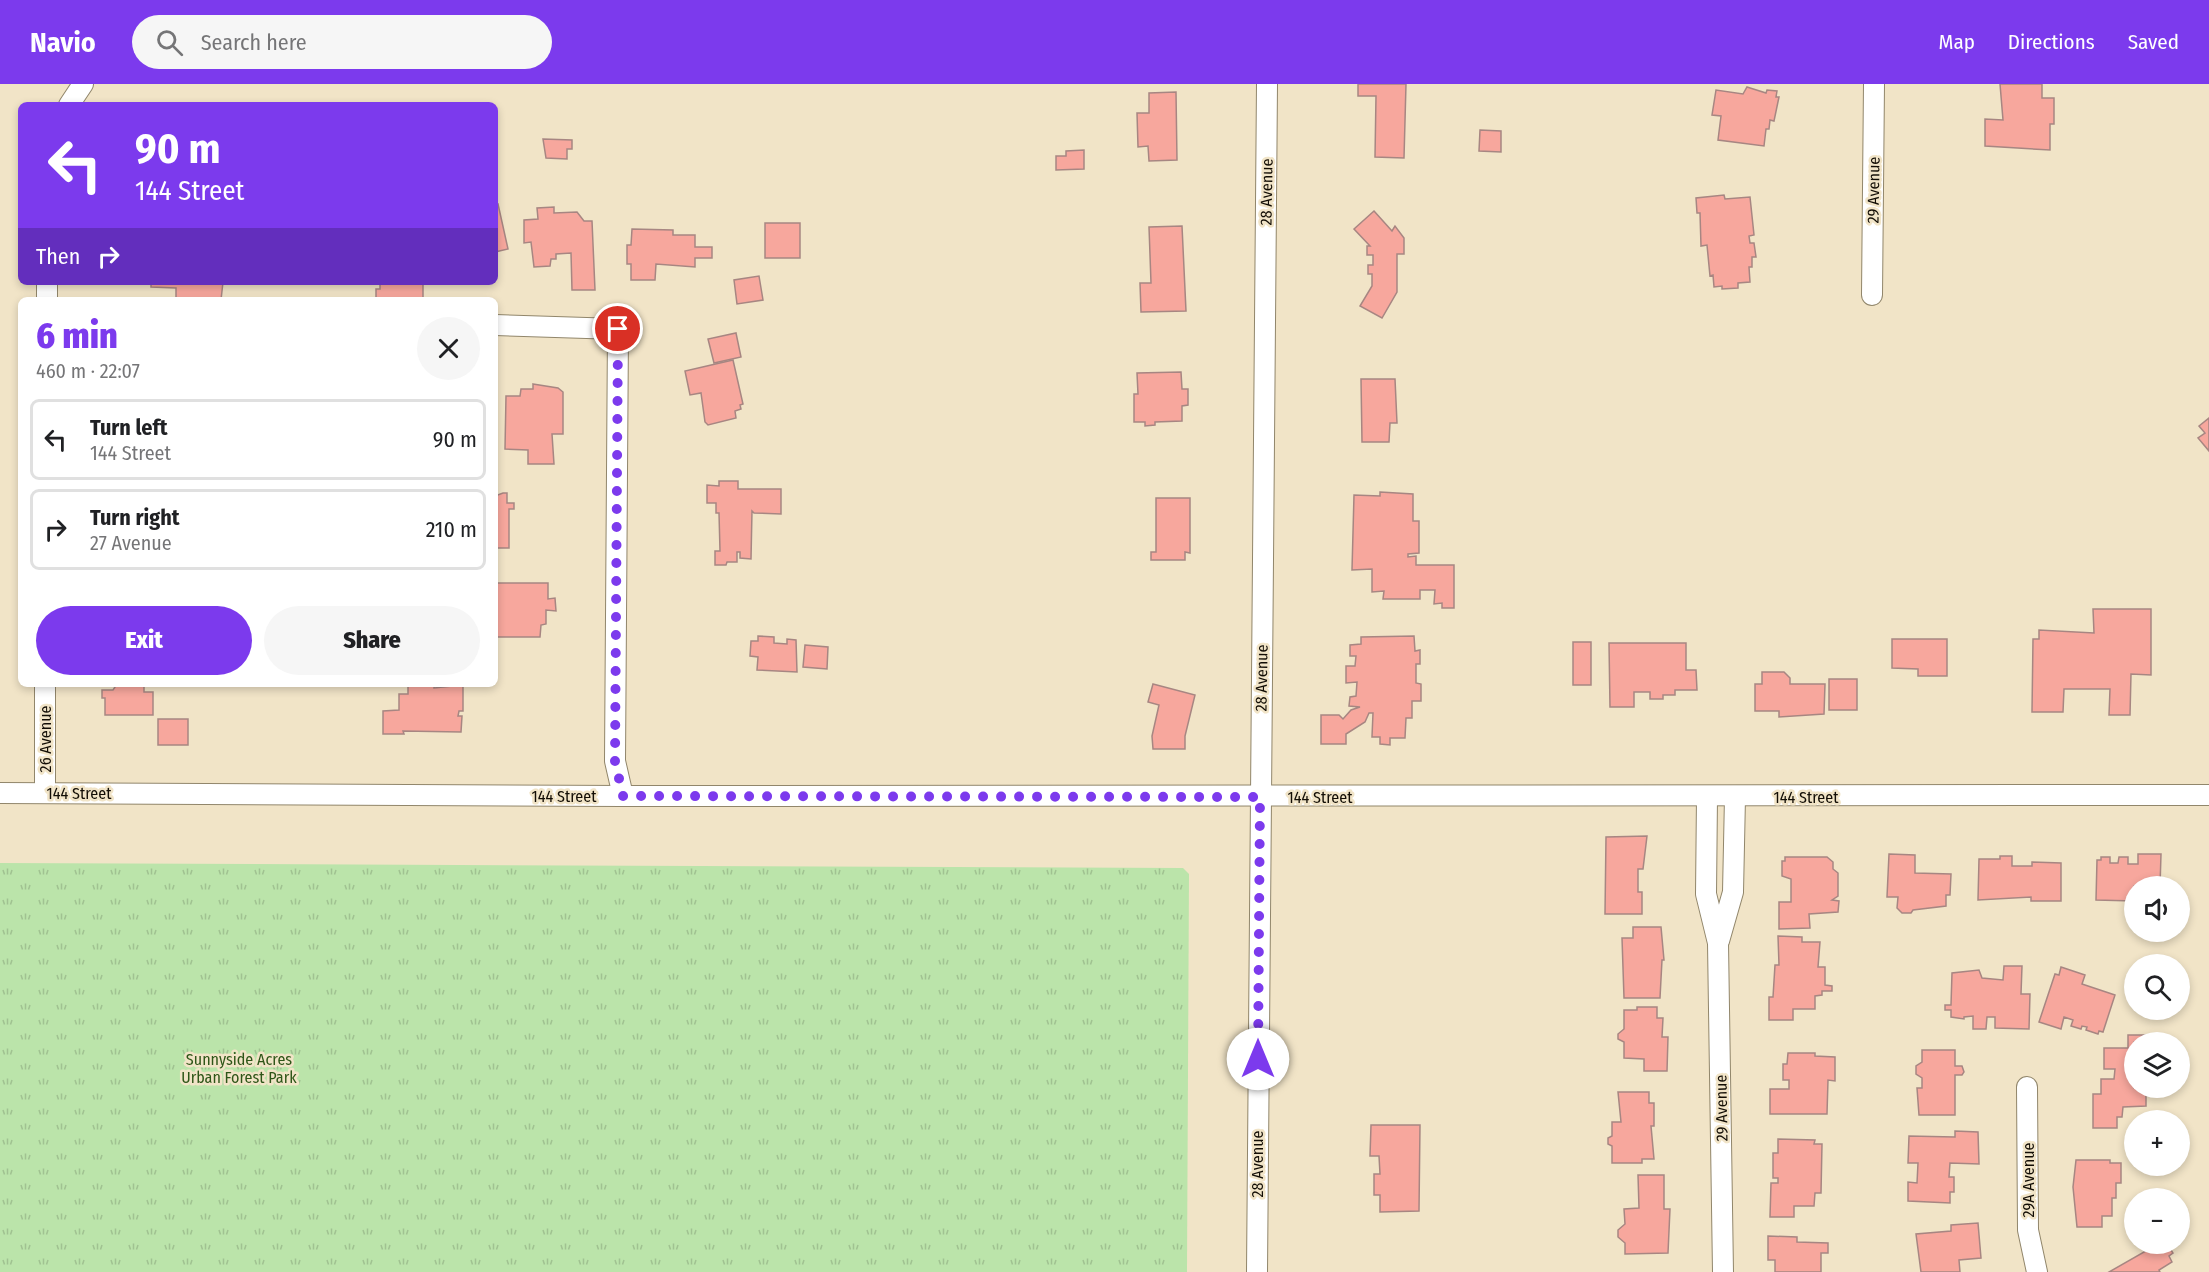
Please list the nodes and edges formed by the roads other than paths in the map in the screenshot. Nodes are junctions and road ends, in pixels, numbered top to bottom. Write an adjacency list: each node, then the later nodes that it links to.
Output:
1 (83, 84): 4 (street)
2 (1267, 84): 12 (street, 28 Avenue)
3 (1874, 84): 5 (street, 29 Avenue)
4 (71, 102)
5 (1872, 295)
6 (498, 325): 11 (street)
7 (45, 687): 9 (street, 26 Avenue)
8 (0, 793): 9 (street, 144 Street)
9 (45, 793): 11 (street, 144 Street)
10 (2209, 795): 14 (street, 144 Street)
11 (623, 796): 12 (street, 144 Street)
12 (1260, 797): 13 (street, 144 Street); 17 (street, 28 Avenue)
13 (1707, 797): 14 (street, 144 Street); 15 (street, 29 Avenue)
14 (1735, 797): 15 (street, 29 Avenue)
15 (1718, 943): 18 (street, 29 Avenue)
16 (2027, 1087): 19 (street, 29A Avenue)
17 (1257, 1272)
18 (1723, 1272)
19 (2037, 1272)

